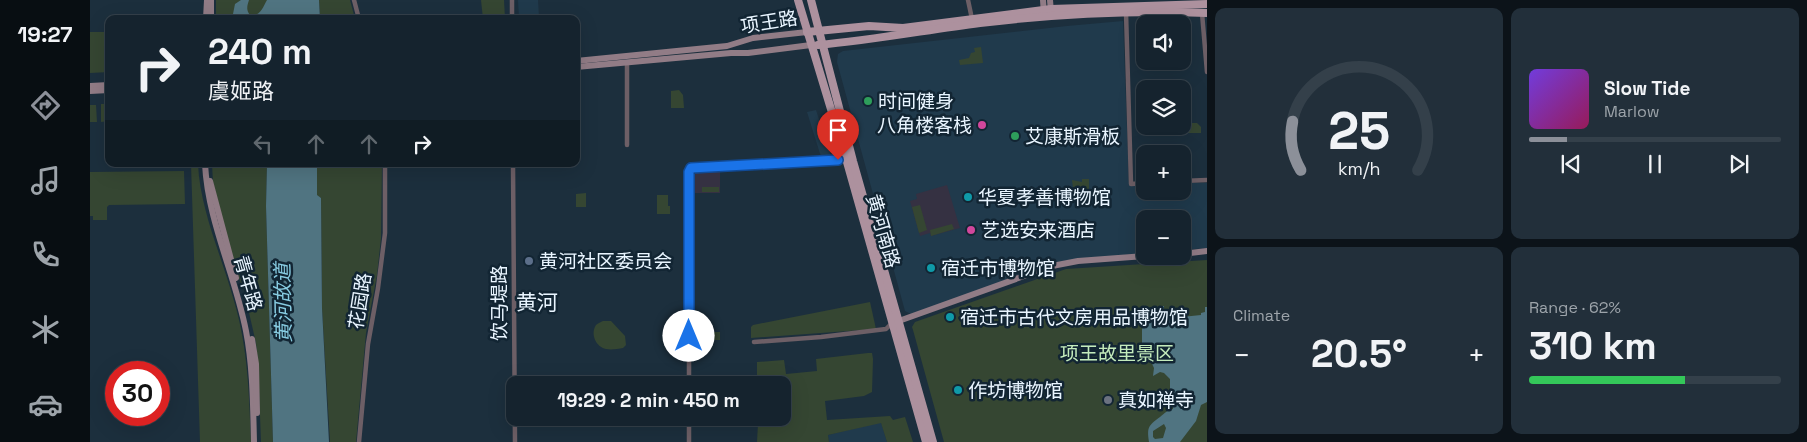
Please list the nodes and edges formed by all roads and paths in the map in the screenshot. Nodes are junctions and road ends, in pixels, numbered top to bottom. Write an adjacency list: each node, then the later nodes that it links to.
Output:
1 (207, 0): 14 (street)
2 (211, 0): 15 (street)
3 (354, 0): 16 (street)
4 (512, 0): 17 (street)
5 (798, 0): 20 (main road, 黄河南路)
6 (811, 0): 19 (main road, 黄河南路)
7 (968, 0): 18 (street)
8 (1043, 0): 12 (street)
9 (1050, 0): 12 (street)
10 (1201, 2): 12 (main road, 项王路)
11 (1126, 12): 12 (main road, 项王路); 13 (main road, 项王路); 39 (street)
12 (1048, 13): 18 (main road, 项王路); 21 (main road, 项王路)
13 (1205, 13): 26 (street)
14 (206, 15)
15 (211, 15)
16 (358, 15)
17 (512, 15)
18 (972, 19): 19 (main road, 项王路)
19 (820, 31): 20 (main road, 项王路); 21 (main road, 黄河南路)
20 (807, 32): 22 (main road, 黄河南路); 23 (street, 项王路)
21 (822, 44): 22 (main road, 项王路); 43 (main road, 黄河南路)
22 (811, 45): 24 (street, 项王路); 32 (main road, 黄河南路)
23 (580, 61)
24 (628, 62): 25 (street, 项王路); 31 (street)
25 (580, 67)
26 (1207, 72)
27 (105, 85): 28 (street)
28 (90, 86)
29 (105, 90): 30 (street)
30 (90, 91)
31 (628, 145)
32 (846, 160): 43 (main road, 黄河南路); 45 (street)
33 (204, 167): 47 (street, 青年路)
34 (209, 167): 48 (street, 青年路)
35 (385, 167): 49 (street, 花园路)
36 (513, 167): 50 (street, 饮马堤路)
37 (1207, 180): 38 (street)
38 (1191, 181)
39 (1136, 184)
40 (1207, 251): 41 (street)
41 (1191, 253)
42 (1136, 257): 43 (street)
43 (895, 322): 44 (street); 52 (main road, 黄河南路); 53 (main road, 黄河南路)
44 (754, 342)
45 (689, 376)
46 (689, 426): 51 (street)
47 (254, 442)
48 (258, 442)
49 (359, 442)
50 (515, 442)
51 (689, 442)
52 (926, 442)
53 (933, 442)

